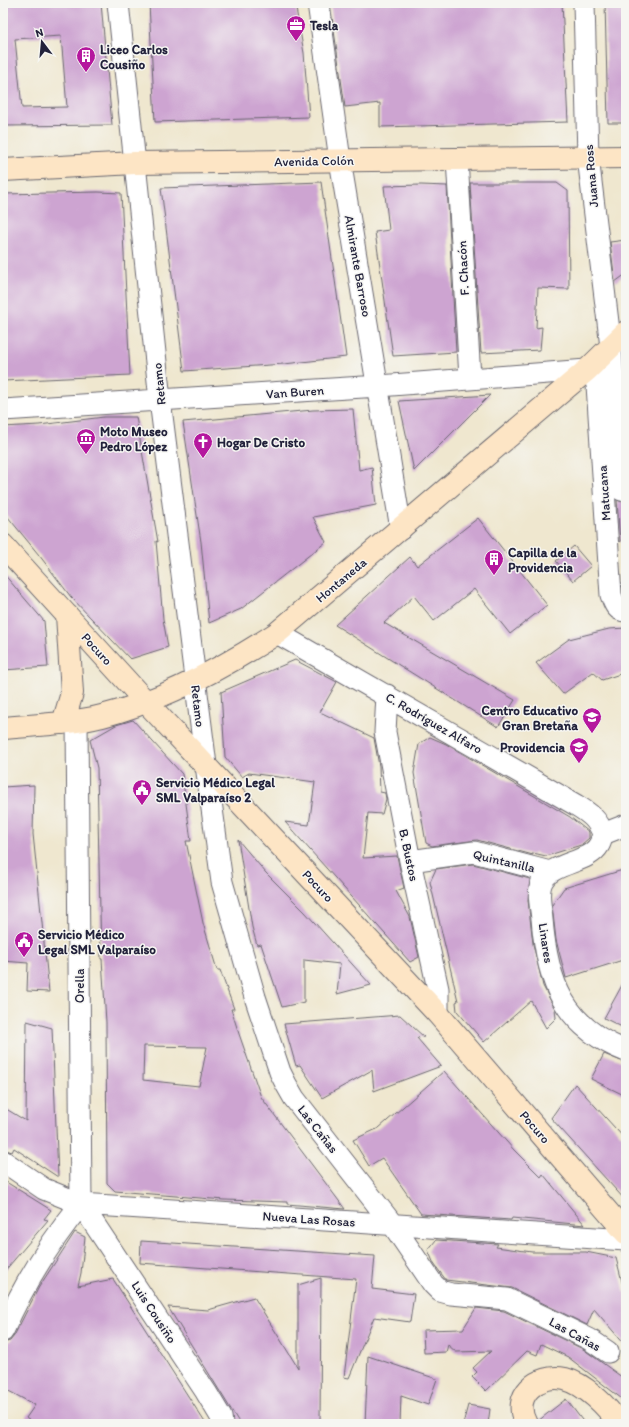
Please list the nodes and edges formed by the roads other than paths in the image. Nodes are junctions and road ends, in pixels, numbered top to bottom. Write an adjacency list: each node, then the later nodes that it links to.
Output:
1 (118, 3): 8 (street, Retamo)
2 (318, 3): 7 (street, Almirante Barroso)
3 (584, 3): 4 (street, Juana Ross)
4 (588, 157): 5 (street, Avenida Colón); 6 (street, Avenida Colón); 10 (street, Juana Ross)
5 (626, 157)
6 (457, 158): 7 (street, Avenida Colón); 12 (street, F. Chacón)
7 (340, 160): 8 (street, Avenida Colón); 13 (street, Almirante Barroso)
8 (136, 163): 9 (street, Avenida Colón); 14 (street, Retamo)
9 (3, 170)
10 (618, 340): 11 (street, Hontaneda); 16 (street, Juana Ross)
11 (587, 370): 12 (street, Van Buren); 17 (street, Hontaneda); 19 (street, Matucana)
12 (470, 378): 13 (street, Van Buren)
13 (379, 386): 14 (street, Van Buren); 17 (street, Almirante Barroso)
14 (160, 400): 15 (street, Van Buren); 22 (street, Retamo)
15 (3, 410)
16 (626, 491)
17 (401, 529): 21 (street, Hontaneda)
18 (3, 545): 20 (street, Pocuro)
19 (626, 611)
20 (67, 615): 24 (street, Pocuro); 25 (street)
21 (277, 633): 22 (street, Hontaneda); 23 (street, C. Rodríguez Alfaro)
22 (195, 679): 24 (street, Hontaneda); 27 (street, Retamo)
23 (387, 695): 29 (street, C. Rodríguez Alfaro); 30 (street, B. Bustos)
24 (145, 701): 25 (street, Hontaneda); 27 (street, Pocuro)
25 (70, 722): 26 (street, Hontaneda); 35 (street, Orella)
26 (3, 728)
27 (206, 765): 32 (street, Pocuro); 36 (street, Las Cañas)
28 (626, 825): 29 (street)
29 (603, 834): 31 (street)
30 (410, 861): 31 (street, Quintanilla); 32 (street, B. Bustos)
31 (550, 872): 33 (street, Linares)
32 (438, 1014): 37 (street, Pocuro)
33 (626, 1051)
34 (3, 1160): 35 (street, Nueva Las Rosas)
35 (81, 1204): 36 (street, Nueva Las Rosas); 39 (street); 41 (street, Luis Cousiño)
36 (393, 1224): 38 (street, Nueva Las Rosas); 40 (street, Las Cañas)
37 (626, 1233)
38 (626, 1240)
39 (3, 1331)
40 (608, 1352)
41 (222, 1424)
42 (526, 1424): 43 (street)
43 (619, 1424)

